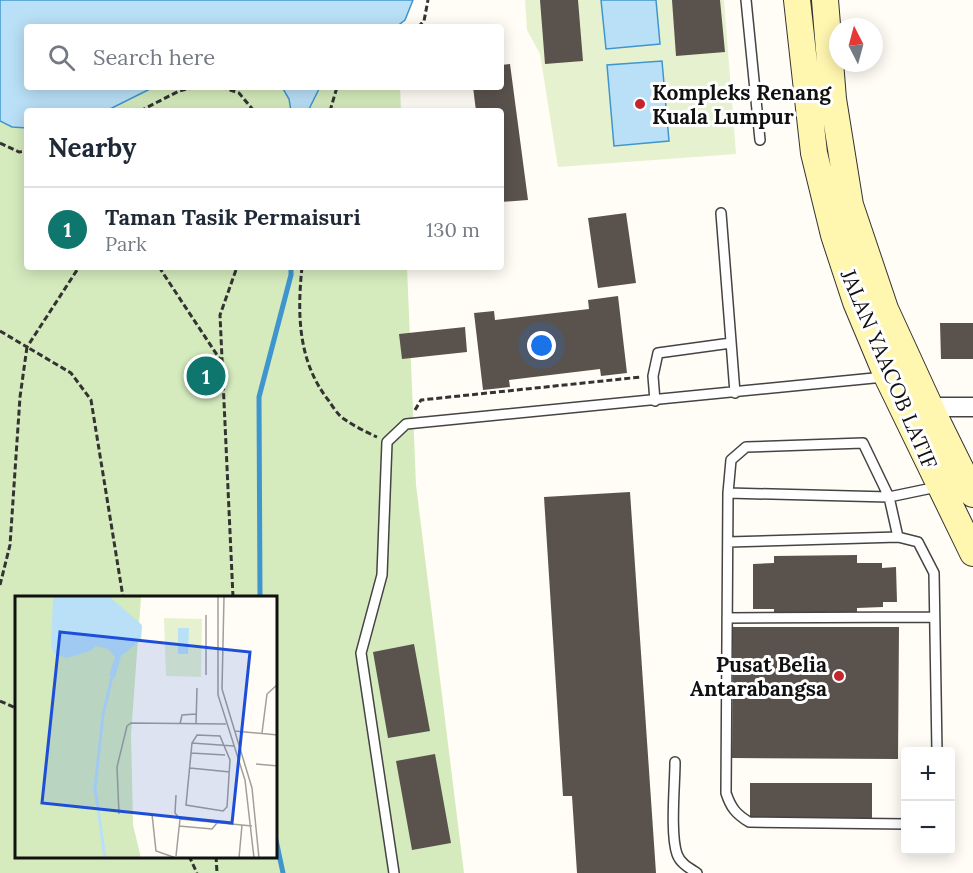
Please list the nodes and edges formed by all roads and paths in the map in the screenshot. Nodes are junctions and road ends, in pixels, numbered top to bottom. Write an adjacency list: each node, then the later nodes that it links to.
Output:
1 (428, 0): 5 (path)
2 (746, 0): 12 (lane)
3 (797, 0): 25 (street, JALAN YAACOB LATIF)
4 (825, 0): 28 (street, JALAN YAACOB LATIF)
5 (421, 24)
6 (186, 90): 9 (path)
7 (230, 90): 10 (path)
8 (336, 90): 11 (path)
9 (146, 108)
10 (252, 108)
11 (331, 108)
12 (760, 140)
13 (0, 143): 14 (path)
14 (24, 151)
15 (721, 213): 21 (lane)
16 (77, 270): 22 (path)
17 (161, 270): 23 (path)
18 (236, 270): 23 (path)
19 (302, 270): 31 (path)
20 (0, 331): 22 (path)
21 (731, 343): 24 (lane); 26 (lane)
22 (27, 347): 39 (path); 40 (path)
23 (222, 362): 41 (path)
24 (653, 376): 27 (lane); 30 (path)
25 (887, 376): 26 (lane); 32 (street, JALAN YAACOB LATIF)
26 (735, 393): 27 (lane)
27 (655, 401): 30 (lane)
28 (930, 407): 29 (street); 34 (street, JALAN YAACOB LATIF)
29 (973, 407)
30 (406, 424): 31 (lane)
31 (387, 442): 53 (lane)
32 (940, 486): 35 (lane); 38 (street, JALAN YAACOB LATIF)
33 (728, 493): 35 (lane); 35 (lane); 37 (lane)
34 (973, 494)
35 (889, 497): 36 (lane)
36 (898, 537): 37 (lane); 42 (lane)
37 (728, 542): 43 (lane)
38 (973, 553)
39 (0, 585)
40 (123, 596)
41 (233, 596)
42 (934, 617): 43 (lane); 46 (lane)
43 (727, 618): 48 (lane)
44 (0, 701): 45 (path)
45 (15, 708)
46 (937, 747)
47 (675, 762): 54 (lane)
48 (901, 824)
49 (190, 858): 51 (path)
50 (216, 858): 52 (path)
51 (197, 873)
52 (217, 873)
53 (394, 873)
54 (697, 873)

